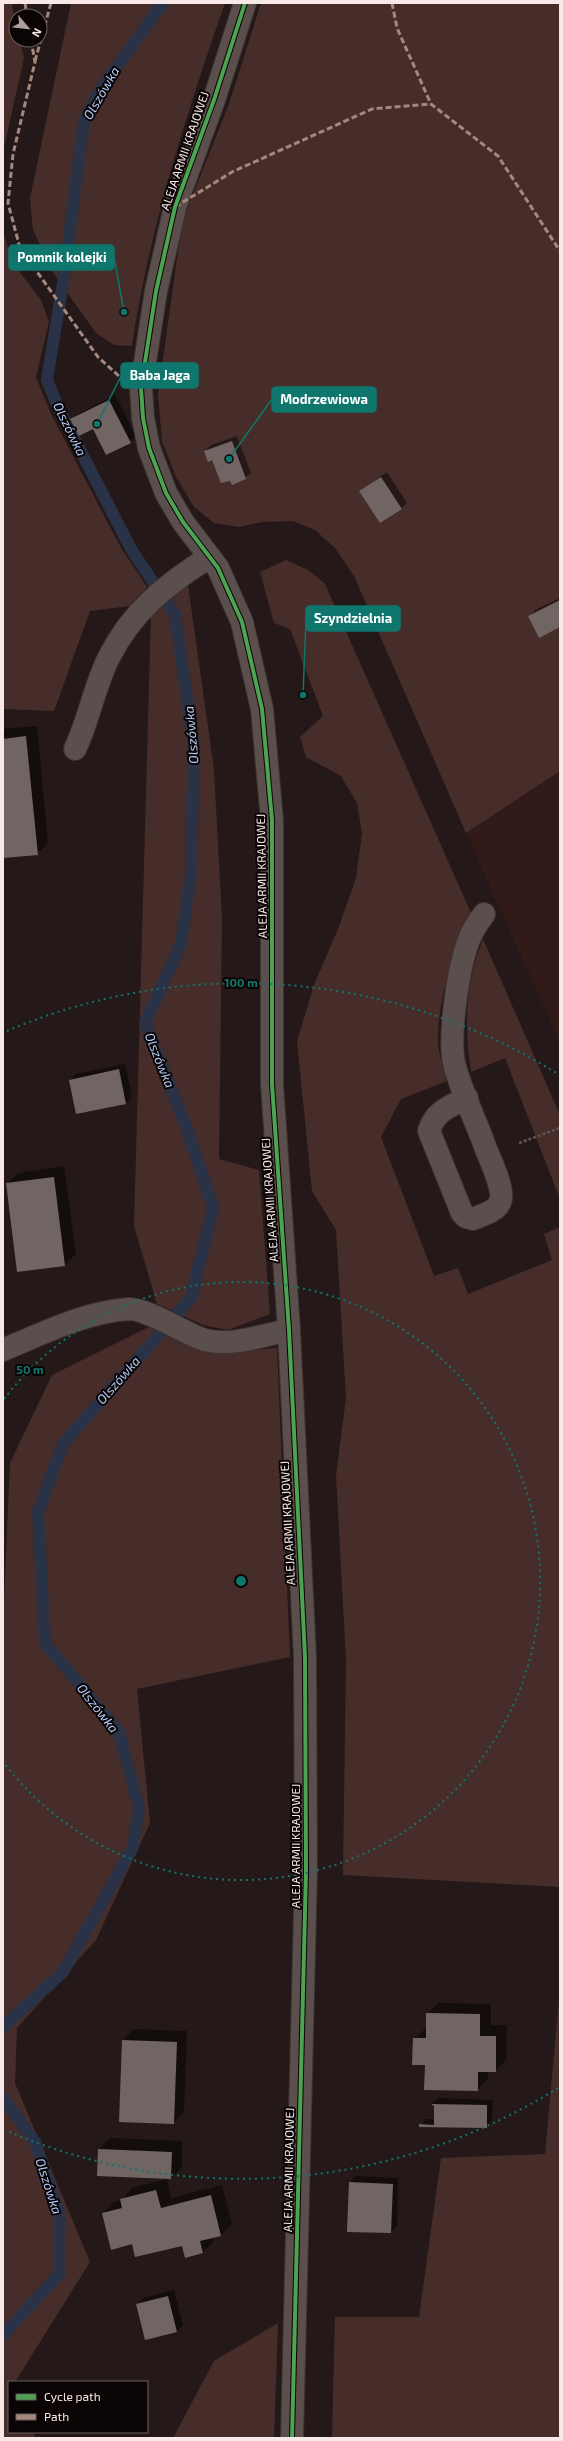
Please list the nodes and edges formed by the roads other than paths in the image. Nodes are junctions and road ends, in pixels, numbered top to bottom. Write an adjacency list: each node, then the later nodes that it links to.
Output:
1 (245, 3): 2 (street, ALEJA ARMII KRAJOWEJ)
2 (209, 557): 3 (street); 6 (street, ALEJA ARMII KRAJOWEJ)
3 (75, 749)
4 (484, 914): 5 (street)
5 (466, 1098): 5 (street)
6 (289, 1330): 7 (street); 8 (street, ALEJA ARMII KRAJOWEJ)
7 (3, 1350)
8 (292, 2438)

